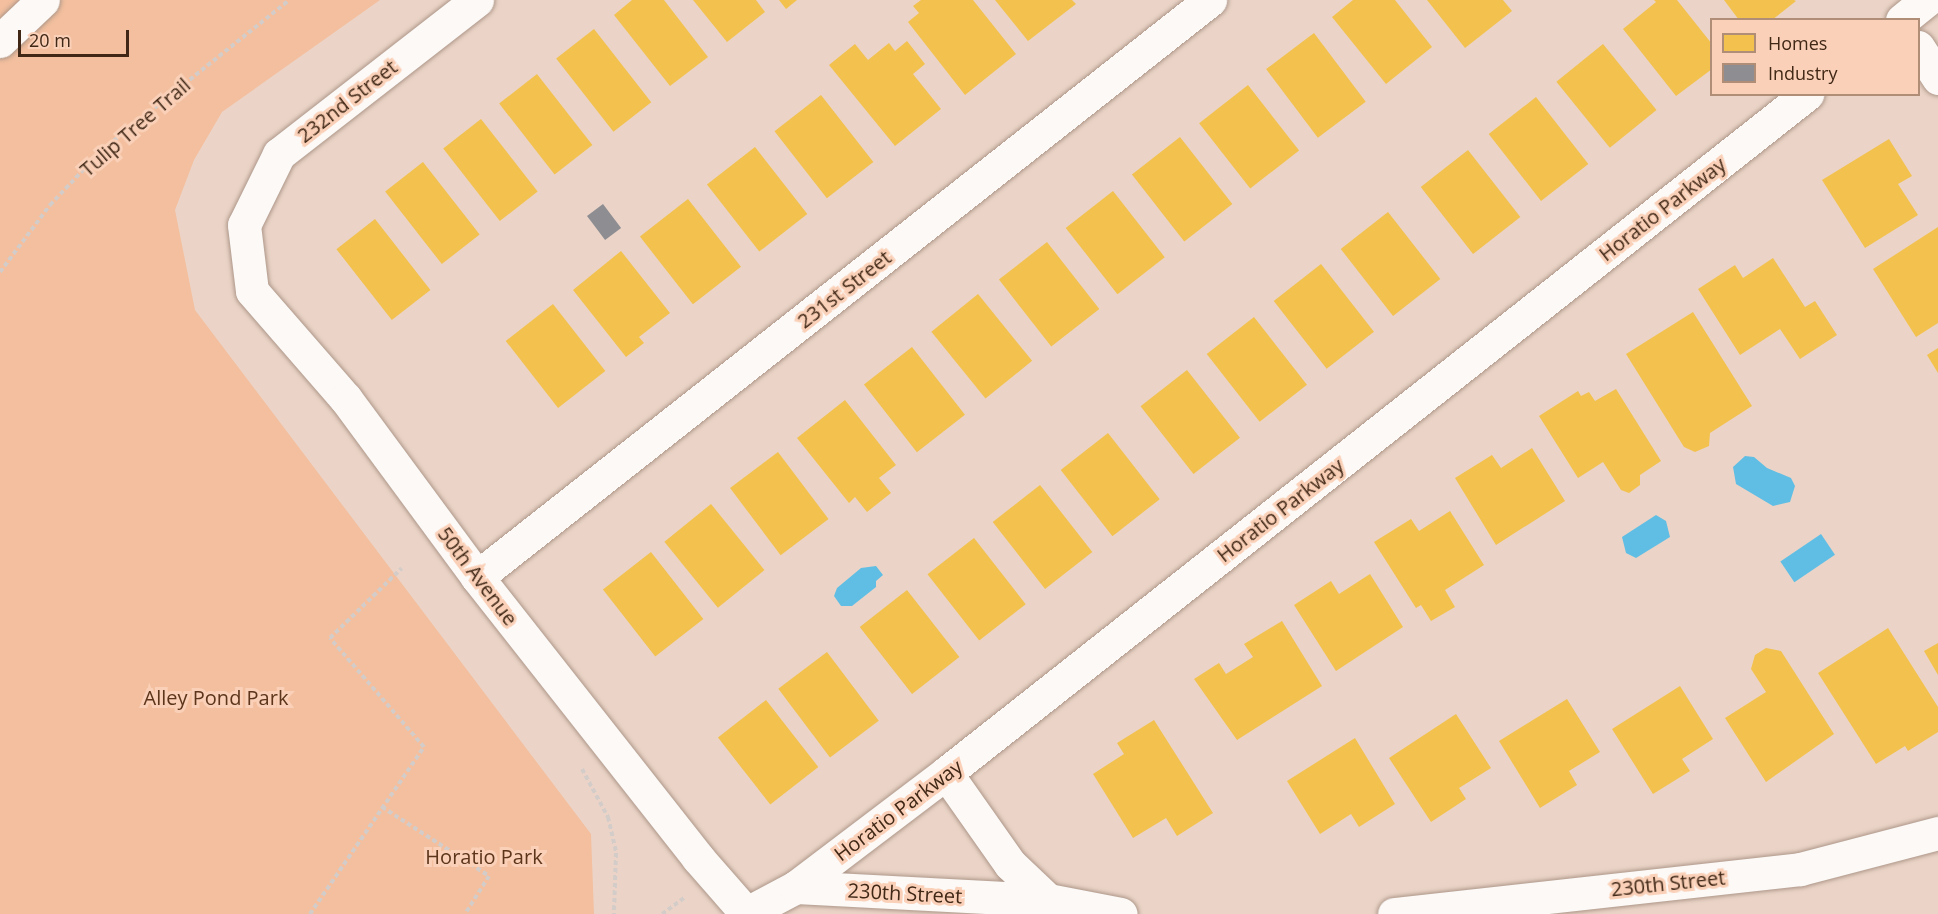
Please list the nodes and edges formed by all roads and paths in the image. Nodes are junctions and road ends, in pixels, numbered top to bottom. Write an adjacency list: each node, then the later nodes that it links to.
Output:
1 (43, 0): 9 (main road)
2 (289, 0): 14 (path, Tulip Tree Trail)
3 (477, 0): 13 (main road, 232nd Street)
4 (1210, 0): 16 (main road, 231st Street)
5 (1888, 0): 7 (main road)
6 (1927, 0): 8 (main road)
7 (1901, 18)
8 (1904, 18)
9 (0, 41)
10 (1920, 50): 11 (main road)
11 (1938, 78)
12 (1804, 96): 18 (main road, Horatio Parkway)
13 (244, 225): 16 (main road, 50th Avenue)
14 (0, 272)
15 (402, 568): 19 (path)
16 (477, 577): 17 (main road, 50th Avenue)
17 (582, 712): 26 (path); 28 (main road, 50th Avenue)
18 (946, 773): 21 (main road, Horatio Parkway); 23 (main road)
19 (382, 807): 24 (path); 25 (path)
20 (1938, 834): 30 (main road, 230th Street)
21 (796, 887): 23 (main road, 230th Street); 28 (main road, Horatio Parkway)
22 (687, 895): 27 (path)
23 (1048, 900): 29 (main road, 230th Street)
24 (310, 914)
25 (465, 914)
26 (614, 914)
27 (662, 914)
28 (746, 914)
29 (1121, 914)
30 (1394, 914)

